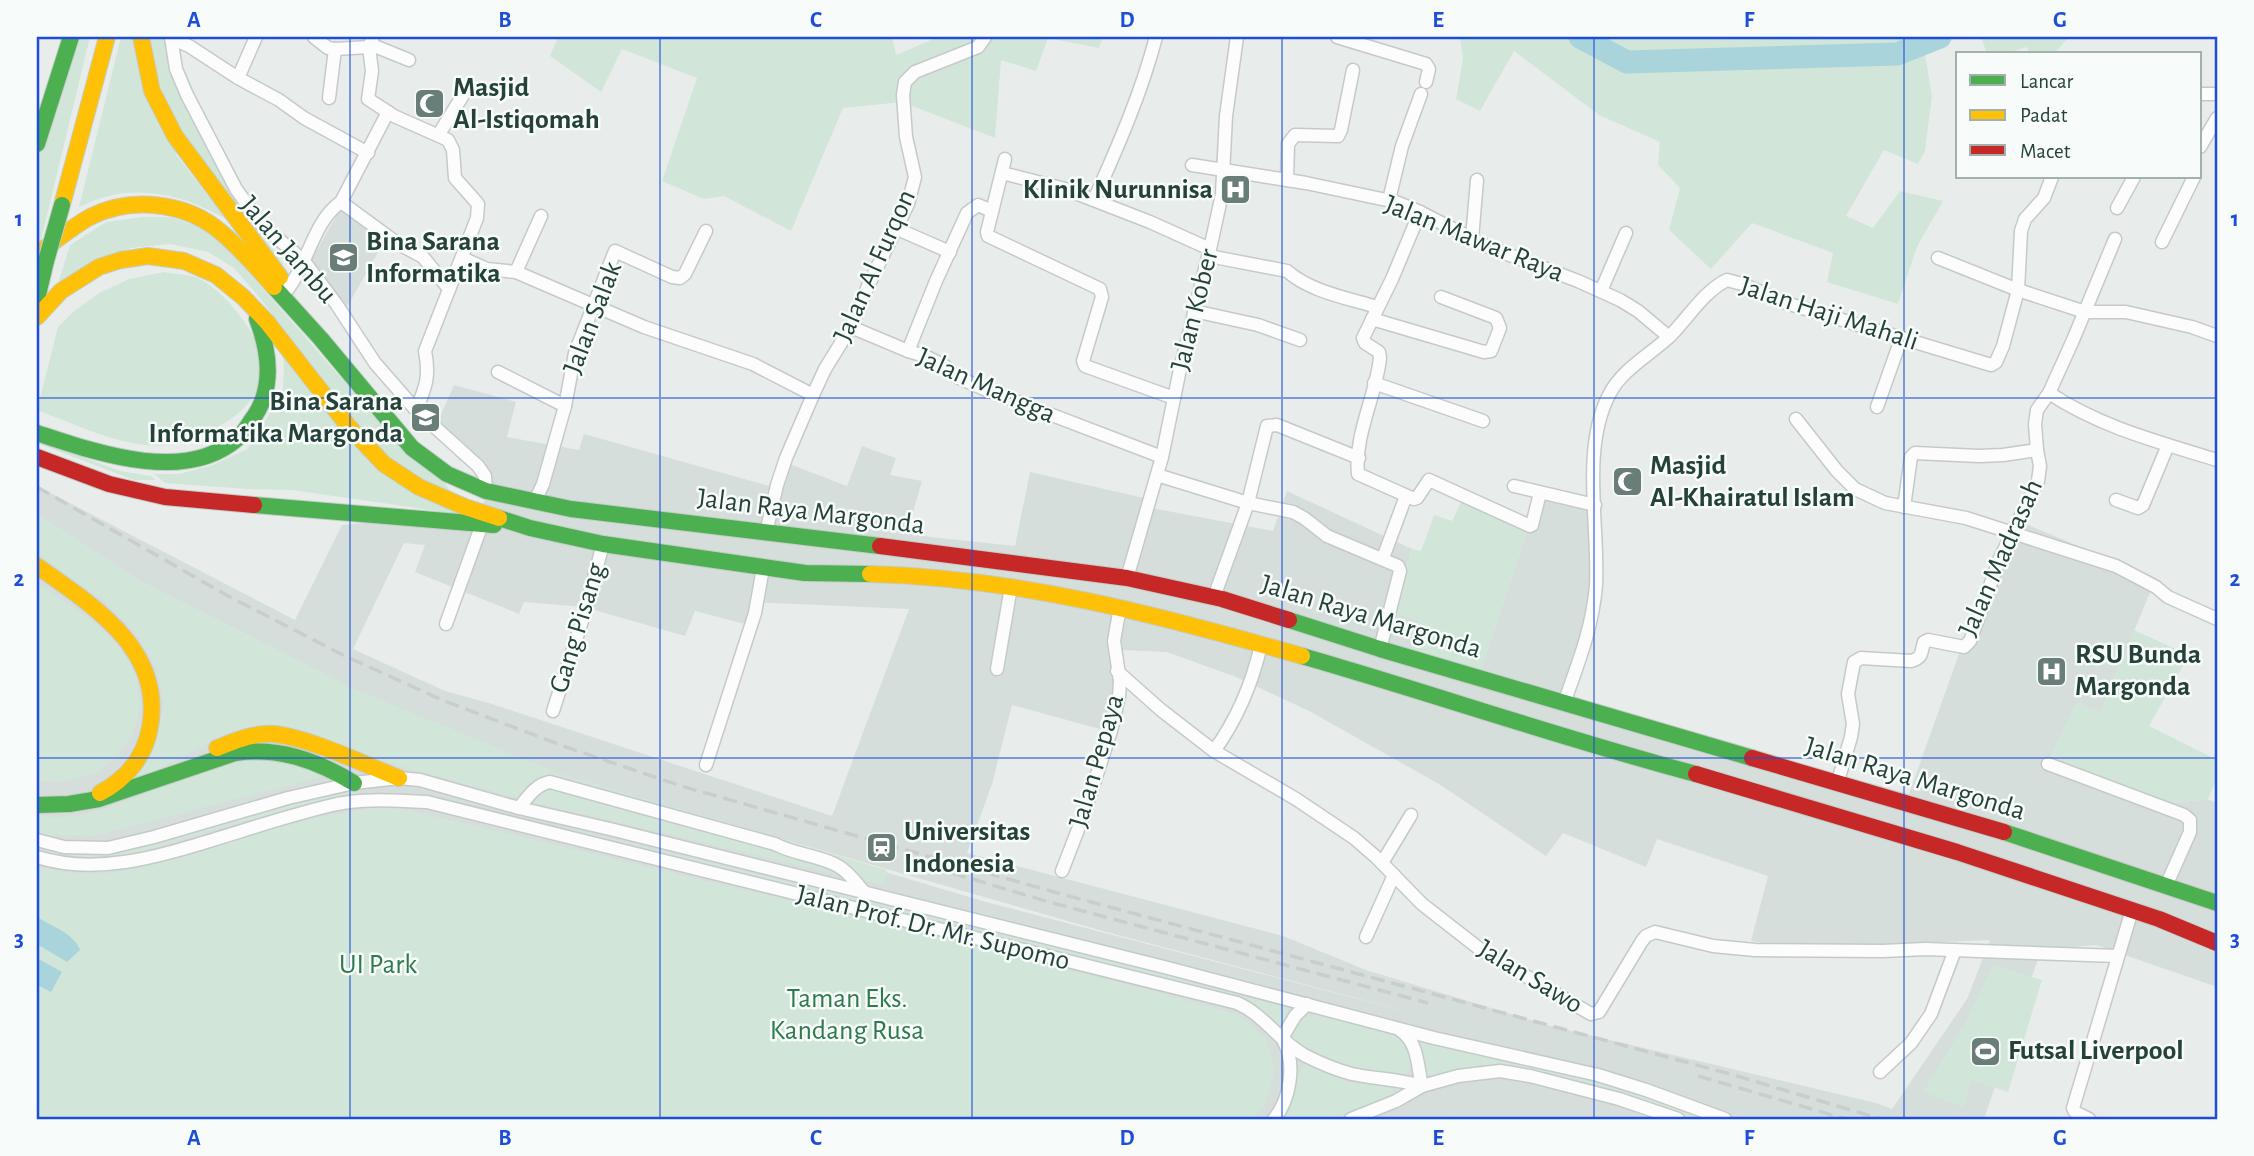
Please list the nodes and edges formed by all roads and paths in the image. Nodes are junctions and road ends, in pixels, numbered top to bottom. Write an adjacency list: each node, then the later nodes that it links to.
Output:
1 (71, 37): 18 (main road)
2 (107, 37): 50 (main road, bridge)
3 (141, 37): 55 (main road)
4 (171, 37): 15 (street); 53 (street, Jalan Jambu)
5 (256, 37): 15 (street)
6 (314, 37): 12 (street)
7 (985, 37): 42 (street, Jalan Al Furqon)
8 (1156, 37): 35 (street)
9 (1237, 37): 28 (street, Jalan Kober)
10 (1336, 37): 36 (street)
11 (371, 42): 12 (street); 13 (street); 19 (street)
12 (335, 49): 17 (street)
13 (410, 60)
14 (1353, 70): 33 (street)
15 (238, 78): 25 (street)
16 (463, 95): 22 (street)
17 (329, 98)
18 (50, 106): 21 (main road); 23 (main road)
19 (388, 112): 22 (street); 25 (street)
20 (2217, 118): 24 (street)
21 (37, 134)
22 (439, 134): 51 (street)
23 (37, 144)
24 (2202, 144)
25 (368, 153): 37 (street)
26 (1005, 159): 29 (street)
27 (1192, 165): 28 (street, Jalan Mawar Raya)
28 (1224, 170): 33 (street, Jalan Mawar Raya); 49 (street, Jalan Kober)
29 (1002, 173): 35 (street); 39 (street)
30 (2052, 178): 57 (street)
31 (2133, 178): 38 (street)
32 (2194, 178): 47 (street)
33 (1287, 180): 36 (street, Jalan Mawar Raya)
34 (1477, 180): 45 (street)
35 (1094, 200): 49 (street)
36 (1389, 200): 40 (street, Jalan Mawar Raya)
37 (341, 202): 53 (street); 56 (street)
38 (2117, 208)
39 (992, 211): 48 (street); 78 (street)
40 (1420, 212): 45 (street, Jalan Mawar Raya); 64 (street)
41 (541, 216): 54 (street)
42 (895, 228): 48 (street); 67 (street, Jalan Al Furqon)
43 (706, 231): 62 (street, Jalan Salak)
44 (1626, 233): 58 (street)
45 (1472, 239): 58 (street, Jalan Mawar Raya)
46 (2115, 239): 65 (street, Jalan Madrasah)
47 (2162, 242)
48 (950, 252): 73 (street)
49 (1209, 253): 63 (street, Jalan Kober); 64 (street)
50 (42, 258): 61 (main road); 70 (main road, Jalan Raya Margonda)
51 (462, 258): 54 (street); 56 (street)
52 (1938, 258): 57 (street)
53 (304, 261): 55 (street); 81 (street, Jalan Jambu)
54 (516, 272): 62 (street)
55 (288, 289): 70 (main road)
56 (449, 289): 81 (street)
57 (2018, 290): 65 (street); 71 (street, Jalan Haji Mahali)
58 (1601, 291): 69 (street, Jalan Mawar Raya)
59 (1441, 296): 64 (street)
60 (243, 297): 66 (main road); 84 (main road); 102 (main road)
61 (37, 299)
62 (594, 307): 77 (street); 79 (street, Jalan Salak)
63 (1194, 311): 72 (street); 78 (street, Jalan Kober)
64 (1374, 313): 75 (street)
65 (2085, 313): 68 (street); 76 (street, Jalan Madrasah)
66 (37, 317)
67 (851, 327): 73 (street, Jalan Mangga); 77 (street, Jalan Al Furqon)
68 (2217, 336)
69 (1669, 337): 71 (street, Jalan Haji Mahali); 99 (street, Jalan Haji Mahali)
70 (321, 339): 93 (main road, Jalan Raya Margonda)
71 (1901, 339): 80 (street)
72 (1300, 340)
73 (908, 351): 88 (street, Jalan Mangga)
74 (498, 372): 79 (street)
75 (1374, 383): 83 (street); 89 (street)
76 (2049, 393): 85 (street); 86 (street, Jalan Madrasah)
77 (813, 395): 103 (street, Jalan Al Furqon)
78 (1174, 398): 88 (street, Jalan Kober)
79 (565, 406): 97 (street, Jalan Salak)
80 (1877, 407)
81 (416, 410): 93 (street)
82 (1796, 419): 100 (street)
83 (1483, 421)
84 (37, 433)
85 (2168, 445): 90 (street); 96 (street)
86 (2037, 450): 100 (street); 104 (street, Jalan Madrasah)
87 (37, 457): 101 (main road)
88 (1162, 457): 91 (street, Jalan Kober)
89 (1359, 458): 95 (street); 98 (street)
90 (2217, 460)
91 (1157, 475): 98 (street); 109 (street, Jalan Kober)
92 (1514, 486): 94 (street)
93 (486, 491): 97 (main road, Jalan Raya Margonda)
94 (1541, 493): 95 (street); 99 (street)
95 (1410, 497): 106 (street)
96 (2116, 500)
97 (535, 501): 103 (main road, Jalan Raya Margonda)
98 (1248, 503): 106 (street); 111 (street)
99 (1595, 505): 119 (street, Jalan Haji Mahali)
100 (1904, 507): 104 (street)
101 (482, 524): 102 (main road); 114 (street)
102 (530, 528): 105 (main road, Jalan Raya Margonda)
103 (766, 533): 109 (main road, Jalan Raya Margonda)
104 (2011, 533): 113 (street); 131 (street, Jalan Madrasah)
105 (603, 544): 108 (main road, Jalan Raya Margonda); 120 (street, Gang Pisang)
106 (1383, 558): 116 (street)
107 (37, 566): 133 (main road)
108 (763, 568): 110 (main road, Jalan Raya Margonda); 125 (street)
109 (1127, 578): 111 (main road, Jalan Raya Margonda)
110 (1011, 587): 112 (main road, Jalan Raya Margonda); 117 (street)
111 (1214, 597): 116 (main road, Jalan Raya Margonda)
112 (1119, 607): 115 (main road, Jalan Raya Margonda); 118 (street, Jalan Pepaya)
113 (2217, 620)
114 (446, 624)
115 (1261, 645): 122 (street); 126 (main road, Jalan Raya Margonda)
116 (1380, 649): 119 (main road, Jalan Raya Margonda)
117 (997, 669)
118 (1117, 671): 122 (street, Jalan Sawo); 139 (street, Jalan Pepaya)
119 (1564, 703): 121 (main road, Jalan Raya Margonda)
120 (553, 711)
121 (1704, 745): 123 (main road, Jalan Raya Margonda); 126 (main road)
122 (1214, 751): 138 (street, Jalan Sawo)
123 (1733, 753): 129 (main road); 131 (main road, Jalan Raya Margonda)
124 (2048, 764): 141 (street)
125 (706, 765)
126 (1697, 775): 129 (main road, Jalan Raya Margonda)
127 (399, 778): 128 (main road); 130 (street, Jalan Prof. Dr. Mr. Supomo); 134 (street, Jalan Prof. Dr. Mr. Supomo)
128 (158, 780): 130 (main road); 133 (main road)
129 (1717, 780): 144 (main road, Jalan Raya Margonda)
130 (354, 783): 136 (street, Jalan Prof. Dr. Mr. Supomo)
131 (1837, 784): 141 (main road, Jalan Raya Margonda)
132 (37, 805): 133 (main road)
133 (70, 805)
134 (519, 808): 142 (street, Jalan Prof. Dr. Mr. Supomo); 142 (street)
135 (1411, 815): 138 (street)
136 (37, 840)
137 (37, 857): 151 (street, Jalan Prof. Dr. Mr. Supomo)
138 (1382, 863): 140 (street, Jalan Sawo)
139 (1062, 871)
140 (1394, 875): 145 (street); 147 (street, Jalan Sawo)
141 (2166, 886): 143 (main road, Jalan Raya Margonda)
142 (865, 894): 149 (street, Jalan Prof. Dr. Mr. Supomo)
143 (2217, 903)
144 (2132, 910): 146 (main road, Jalan Raya Margonda); 148 (street)
145 (1366, 937)
146 (2217, 943)
147 (1955, 950): 148 (street, Jalan Sawo); 152 (street)
148 (2117, 956): 158 (street)
149 (1307, 1004): 150 (street, Jalan Prof. Dr. Mr. Supomo); 151 (street)
150 (1399, 1030): 153 (street); 157 (street, Jalan Prof. Dr. Mr. Supomo)
151 (1282, 1038): 153 (street, Jalan Prof. Dr. Mr. Supomo); 154 (street)
152 (1880, 1072)
153 (1422, 1086): 155 (street); 156 (street)
154 (1274, 1119)
155 (1351, 1119)
156 (1678, 1119)
157 (1725, 1119)
158 (2089, 1119)

